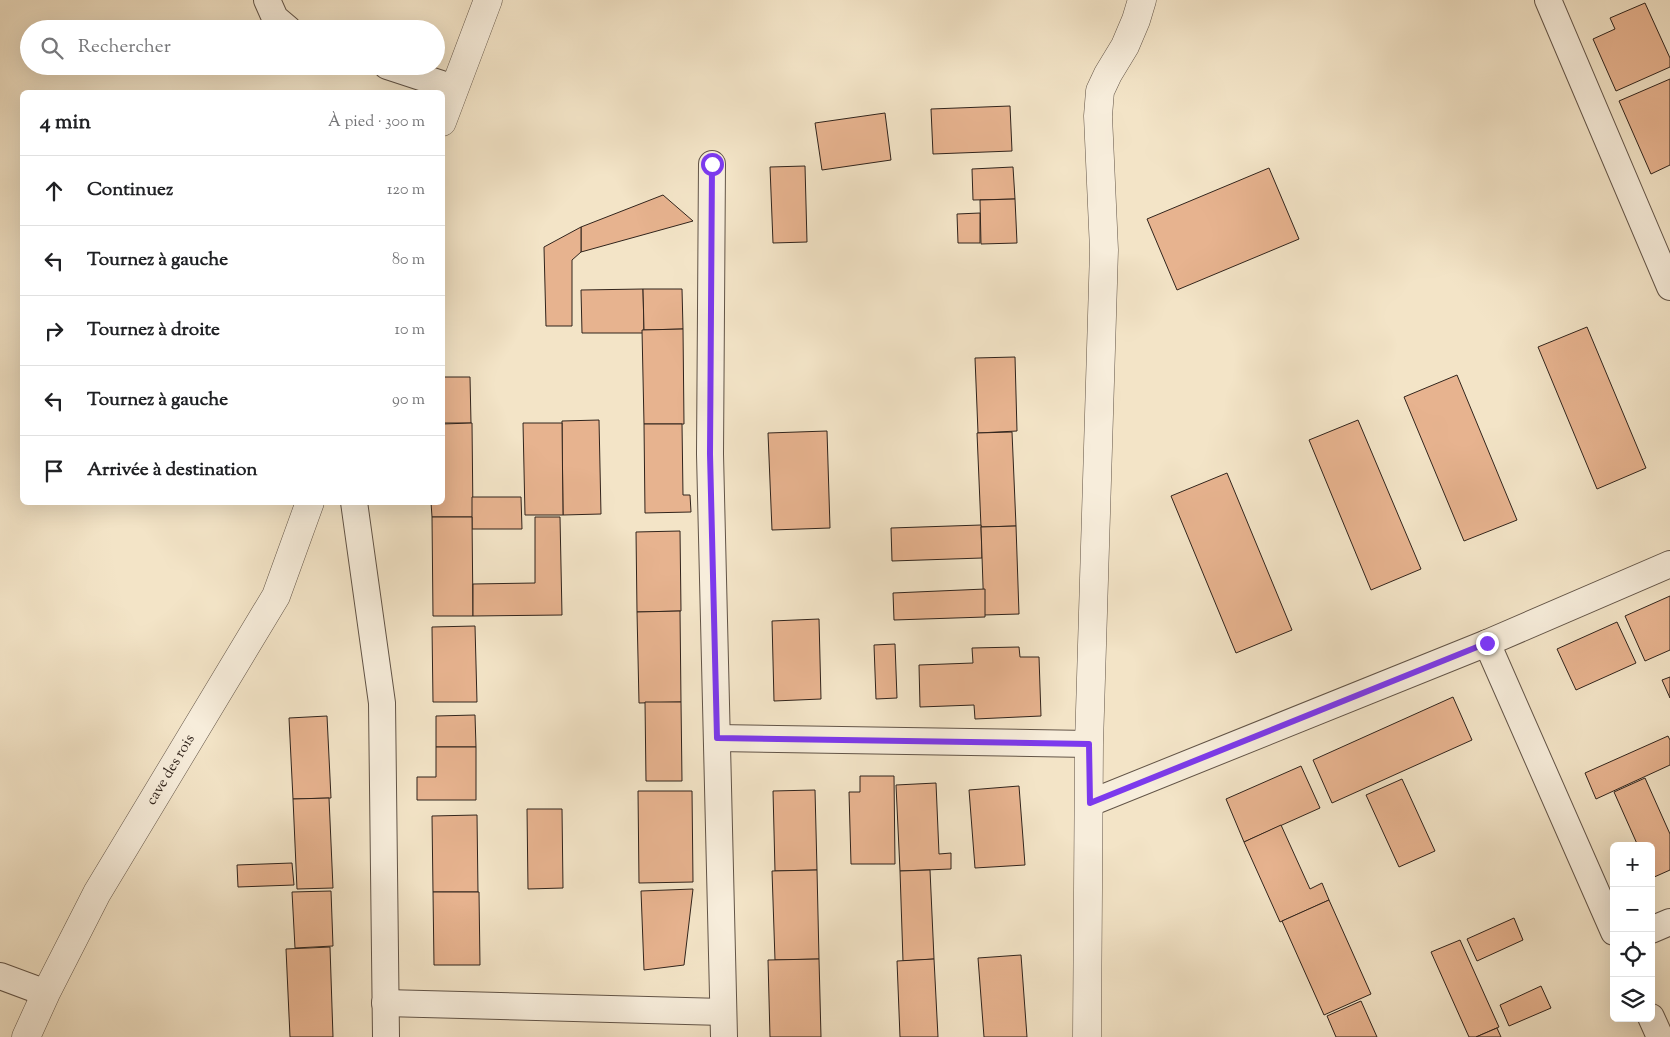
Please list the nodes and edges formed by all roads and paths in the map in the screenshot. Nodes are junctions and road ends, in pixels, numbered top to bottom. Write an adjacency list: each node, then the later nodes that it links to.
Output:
1 (267, 0): 5 (street)
2 (488, 0): 7 (street)
3 (1142, 0): 16 (street)
4 (1548, 0): 10 (street)
5 (277, 20)
6 (414, 75): 7 (street)
7 (454, 88): 8 (street)
8 (445, 114)
9 (712, 164): 15 (street)
10 (1670, 287)
11 (309, 505): 22 (street, cave des rois)
12 (354, 505): 23 (street)
13 (1670, 564): 14 (street)
14 (1487, 643): 17 (street); 19 (street)
15 (717, 738): 16 (street); 25 (street)
16 (1089, 744): 17 (street)
17 (1090, 803): 28 (street)
18 (1670, 922): 20 (street)
19 (1610, 923)
20 (1655, 928)
21 (0, 976): 22 (street)
22 (46, 993): 26 (street, cave des rois)
23 (385, 1003): 25 (street); 27 (street)
24 (1653, 1022): 29 (street)
25 (723, 1024)
26 (26, 1037)
27 (386, 1037)
28 (1087, 1037)
29 (1660, 1037)

